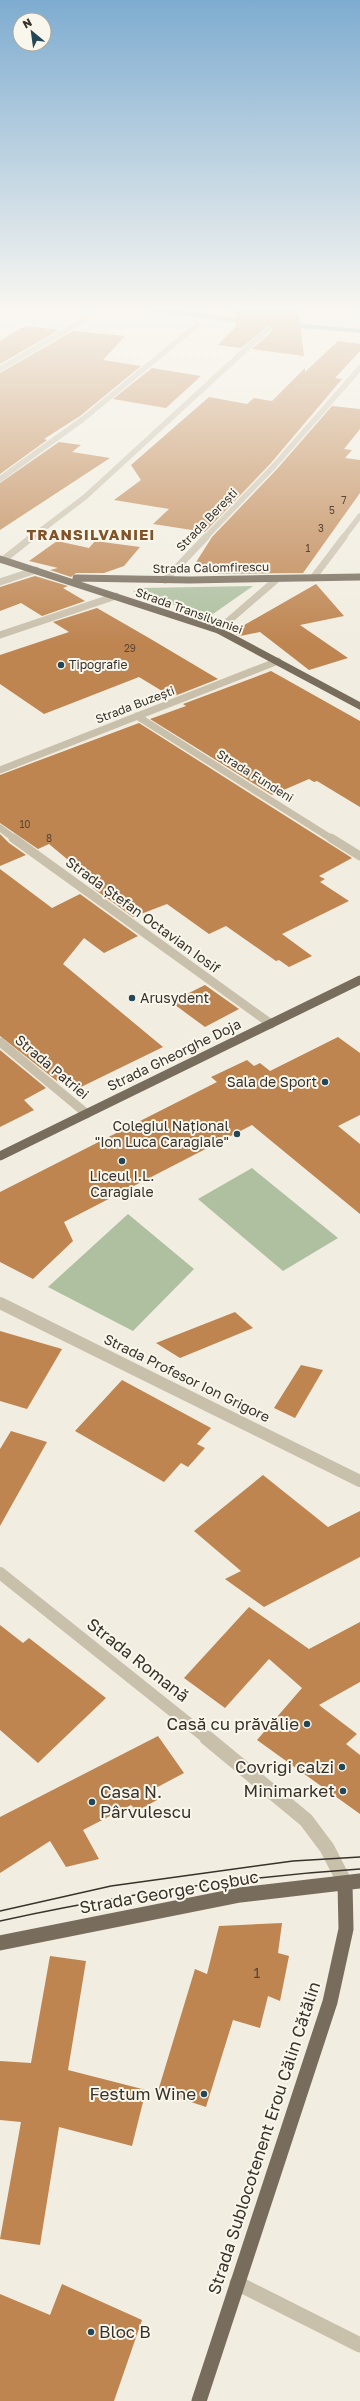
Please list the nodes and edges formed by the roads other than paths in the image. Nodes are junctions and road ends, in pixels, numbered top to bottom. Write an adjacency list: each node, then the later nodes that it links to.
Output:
1 (84, 419): 4 (street)
2 (170, 419): 6 (street)
3 (315, 419): 12 (street, Strada Berești)
4 (0, 479)
5 (360, 516): 10 (street)
6 (1, 560): 7 (main road, Strada Transilvaniei)
7 (36, 570): 9 (main road, Strada Transilvaniei); 13 (street)
8 (360, 577): 10 (main road, Strada Calomfirescu)
9 (62, 578): 12 (main road, Strada Calomfirescu); 14 (main road, Strada Transilvaniei)
10 (314, 578): 11 (main road, Strada Calomfirescu)
11 (277, 579): 12 (main road, Strada Calomfirescu); 15 (street)
12 (165, 580)
13 (0, 582)
14 (116, 596): 15 (main road, Strada Transilvaniei); 16 (street)
15 (218, 630): 17 (main road, Strada Transilvaniei)
16 (0, 635)
17 (278, 661): 18 (main road, Strada Transilvaniei); 19 (street, Strada Buzești)
18 (360, 706)
19 (137, 716): 20 (street, Strada Buzești); 22 (street, Strada Fundeni)
20 (0, 770)
21 (0, 828): 24 (street, Strada Ștefan Octavian Iosif)
22 (360, 856)
23 (360, 980): 24 (main road, Strada Gheorghe Doja)
24 (271, 1024): 26 (main road, Strada Gheorghe Doja)
25 (0, 1042): 26 (street, Strada Patriei)
26 (87, 1114): 27 (main road, Strada Gheorghe Doja)
27 (0, 1156)
28 (0, 1303): 29 (street, Strada Profesor Ion Grigore)
29 (360, 1481)
30 (0, 1573): 32 (street, Strada Romană)
31 (360, 1881): 32 (main road, Strada George Coșbuc)
32 (345, 1883): 33 (main road, Strada George Coșbuc); 34 (main road, Strada Sublocotenent Erou Călin Cătălin)
33 (0, 1942)
34 (237, 2283): 35 (street); 36 (main road, Strada Sublocotenent Erou Călin Cătălin)
35 (360, 2345)
36 (199, 2401)

